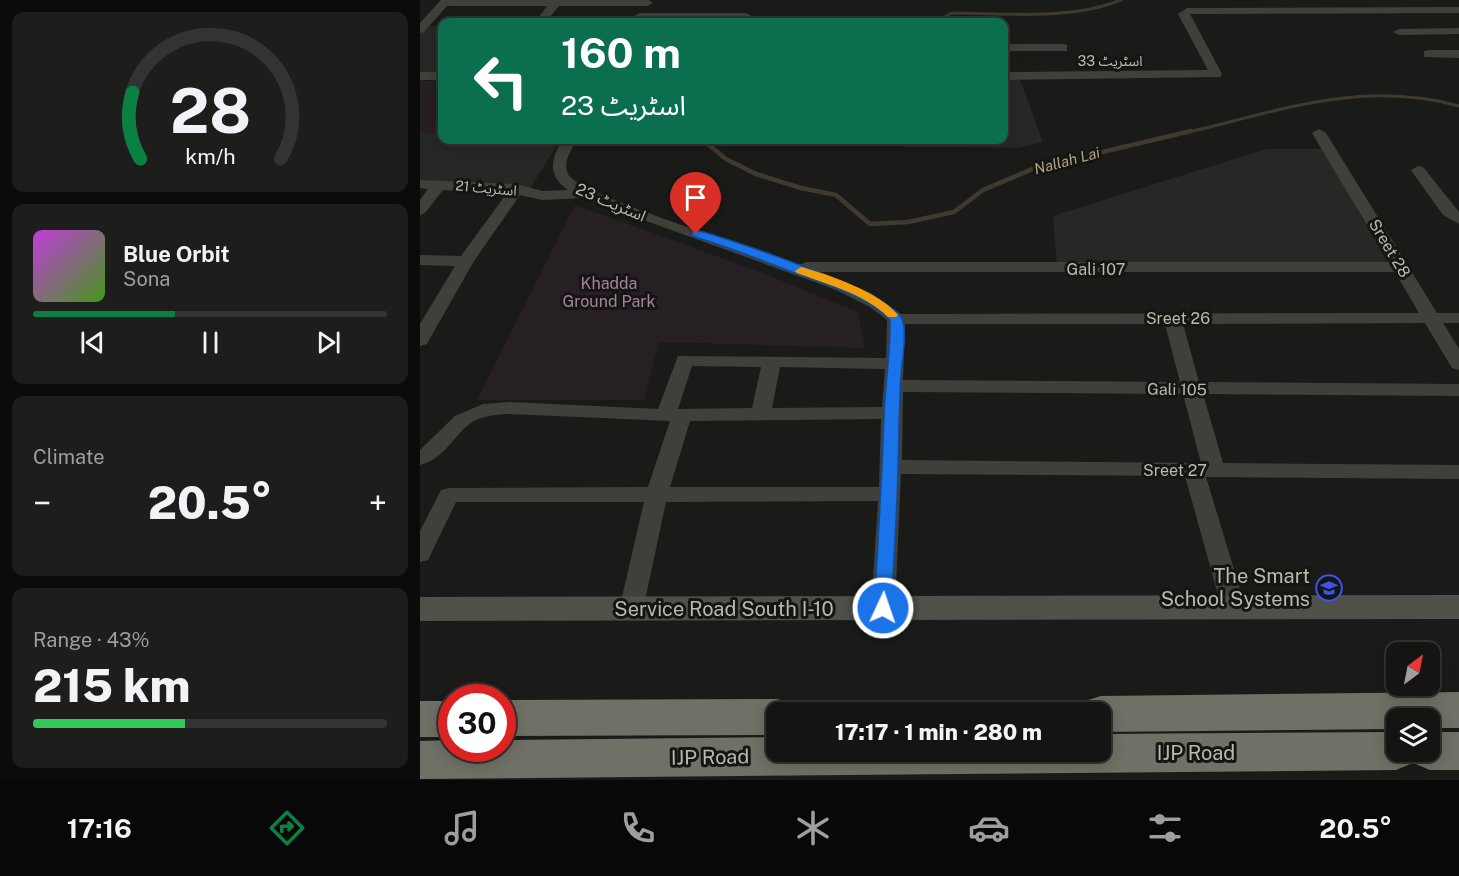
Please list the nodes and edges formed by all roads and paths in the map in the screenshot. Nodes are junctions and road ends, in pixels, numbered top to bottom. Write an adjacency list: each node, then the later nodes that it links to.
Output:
1 (1298, 0): 8 (street)
2 (1455, 0): 6 (street)
3 (446, 1): 5 (street); 14 (street)
4 (649, 1): 5 (street); 11 (street)
5 (556, 2): 10 (street)
6 (1459, 4)
7 (1459, 10): 8 (street)
8 (1307, 11): 23 (street, اسٹریٹ 33)
9 (746, 16): 12 (street)
10 (543, 18)
11 (639, 18)
12 (674, 18)
13 (438, 26): 14 (street)
14 (422, 28)
15 (1459, 31): 16 (street)
16 (1399, 32)
17 (1008, 48): 18 (street)
18 (1063, 48)
19 (1428, 54): 20 (street)
20 (1459, 54)
21 (420, 76): 22 (street)
22 (438, 76)
23 (1008, 76)
24 (1319, 133): 36 (street, Sreet 28)
25 (567, 144): 30 (street, اسٹریٹ 23)
26 (1419, 170): 32 (street)
27 (420, 184): 28 (street, اسٹریٹ 21)
28 (440, 184): 29 (street, اسٹریٹ 21); 31 (street)
29 (517, 189): 30 (street, اسٹریٹ 21); 34 (street)
30 (587, 193): 35 (street, اسٹریٹ 23)
31 (420, 210)
32 (1459, 219)
33 (420, 260): 34 (street)
34 (466, 261): 41 (street)
35 (791, 267): 36 (street, Gali 107); 40 (street, اسٹریٹ 23)
36 (1402, 267): 38 (street, Sreet 28)
37 (1172, 318): 38 (street, Sreet 26); 40 (street, Sreet 26); 46 (street)
38 (1431, 318): 39 (street, Sreet 26); 44 (street, Sreet 28)
39 (1459, 318)
40 (896, 319): 43 (street)
41 (420, 340)
42 (771, 361): 43 (street); 49 (street); 50 (street)
43 (896, 364): 45 (street)
44 (1459, 364)
45 (895, 386): 46 (street, Gali 105); 48 (street)
46 (1193, 389): 47 (street, Gali 105); 53 (street)
47 (1459, 390)
48 (891, 413): 50 (street); 52 (street)
49 (674, 414): 50 (street); 51 (street); 55 (street)
50 (761, 414)
51 (420, 458)
52 (891, 467): 53 (street, Sreet 27); 56 (street)
53 (1204, 470): 54 (street, Sreet 27); 61 (street)
54 (1459, 472)
55 (657, 494): 56 (street); 57 (street); 62 (street)
56 (888, 494): 59 (street)
57 (420, 554)
58 (1459, 607): 61 (main road, Service Road South I-10)
59 (883, 608): 61 (main road, Service Road South I-10); 62 (main road, Service Road South I-10)
60 (420, 609): 62 (main road, Service Road South I-10)
61 (1234, 609)
62 (631, 610)
63 (1459, 710): 64 (highway)
64 (1111, 714)
65 (766, 717): 66 (highway)
66 (516, 718)
67 (420, 719): 68 (highway)
68 (438, 719)
69 (1386, 751): 72 (highway, IJP Road)
70 (1440, 751): 71 (highway)
71 (1459, 751)
72 (1111, 753)
73 (766, 755): 74 (highway, IJP Road)
74 (420, 760)

